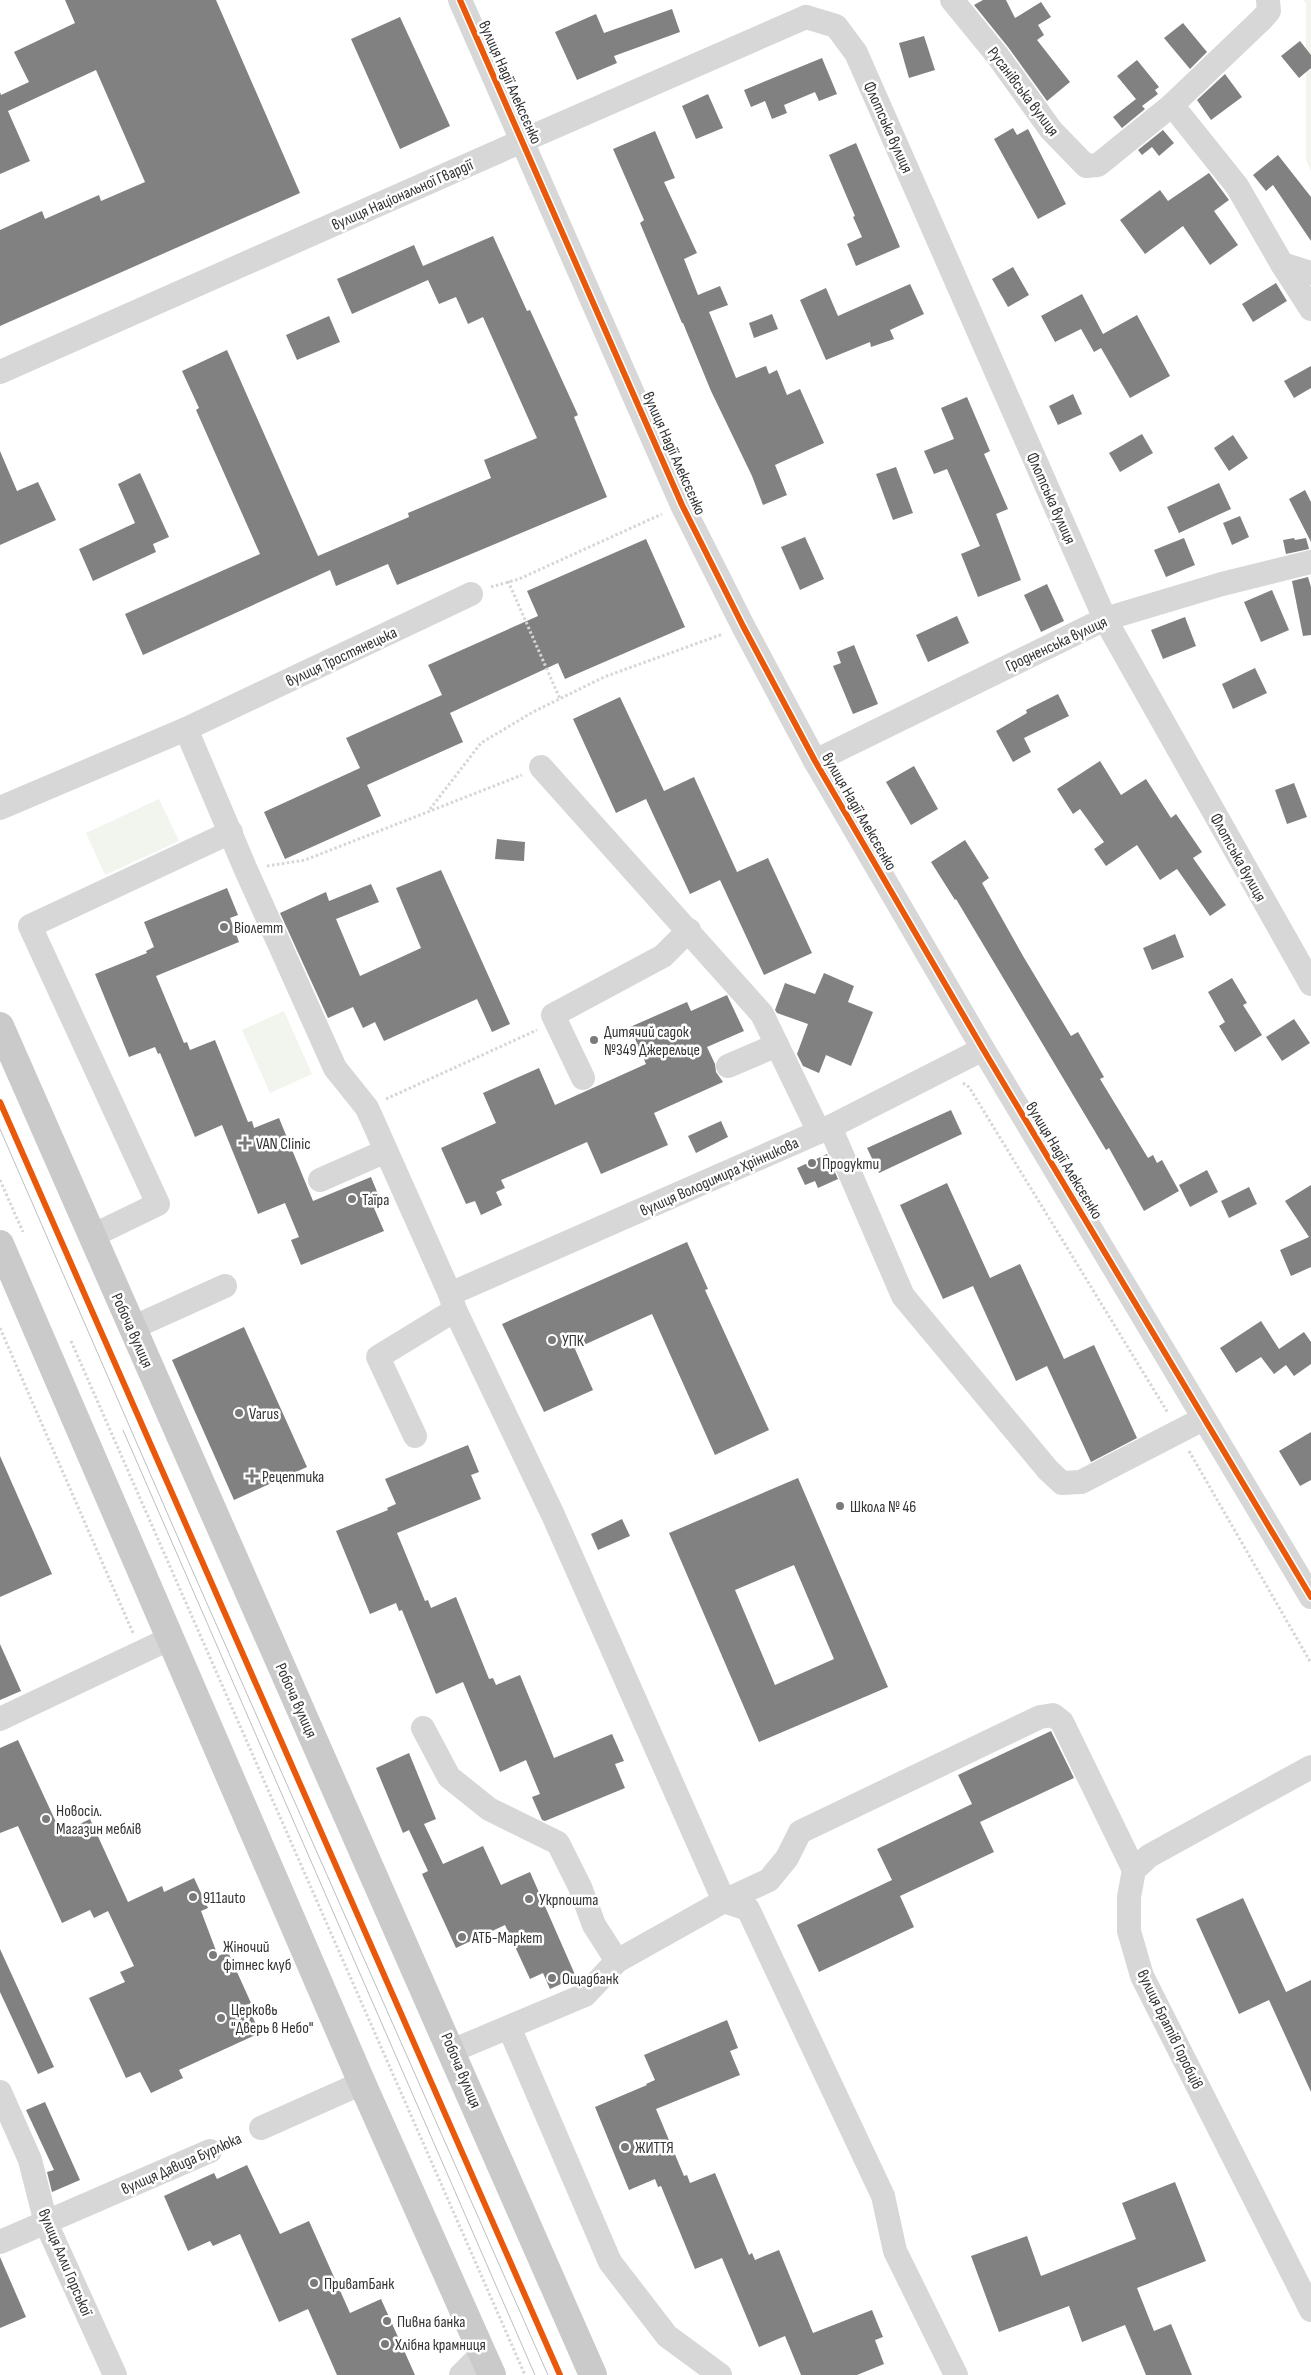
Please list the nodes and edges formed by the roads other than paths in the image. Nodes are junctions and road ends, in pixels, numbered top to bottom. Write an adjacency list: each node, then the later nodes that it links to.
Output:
1 (460, 0): 6 (street, вулиця Надії Алексєєнко)
2 (952, 0): 5 (street, Русанівська вулиця)
3 (808, 9): 6 (street, вулиця Національної Гвардії); 13 (street, Флотська вулиця)
4 (1265, 9): 5 (street, Русанівська вулиця)
5 (1172, 105): 7 (street)
6 (522, 140): 10 (street, вулиця Національної Гвардії); 15 (street, вулиця Надії Алексєєнко)
7 (1282, 264): 8 (street); 9 (street)
8 (1311, 273)
9 (1311, 309)
10 (0, 372)
11 (1311, 562): 13 (street, Гродненська вулиця)
12 (472, 594): 14 (street, вулиця Тростянецька)
13 (1105, 618): 15 (street, Гродненська вулиця); 20 (street, Флотська вулиця)
14 (186, 729): 17 (street, вулиця Тростянецька); 18 (street)
15 (815, 761): 23 (street, вулиця Надії Алексєєнко)
16 (541, 767): 19 (street)
17 (0, 808)
18 (231, 832): 27 (street); 29 (street)
19 (689, 930): 22 (street); 25 (street)
20 (1311, 984)
21 (0, 1026): 29 (main road, Робоча вулиця)
22 (777, 1045): 24 (street); 26 (street)
23 (983, 1049): 26 (street, вулиця Володимира Хрінникова); 34 (street, вулиця Надії Алексєєнко)
24 (728, 1066)
25 (583, 1078)
26 (825, 1129): 32 (street, вулиця Володимира Хрінникова); 34 (street)
27 (386, 1151): 28 (street); 32 (street)
28 (320, 1180)
29 (92, 1236): 33 (main road, Робоча вулиця)
30 (12, 1239): 37 (main road)
31 (226, 1286): 33 (street)
32 (452, 1302): 35 (street, вулиця Володимира Хрінникова); 42 (street)
33 (132, 1328): 45 (main road, Робоча вулиця)
34 (1203, 1419): 36 (street, вулиця Надії Алексєєнко)
35 (415, 1436)
36 (1311, 1597)
37 (171, 1638): 38 (street); 46 (main road)
38 (0, 1718)
39 (423, 1728): 43 (street)
40 (1311, 1767): 41 (street)
41 (1134, 1870): 42 (street); 52 (street, вулиця Братів Горобців)
42 (724, 1901): 43 (street); 58 (street)
43 (617, 1961): 44 (street)
44 (509, 2027): 45 (street); 57 (street)
45 (454, 2050): 56 (main road, Робоча вулиця)
46 (362, 2084): 48 (street, вулиця Давида Бурлюка); 53 (main road)
47 (0, 2092): 50 (street, вулиця Алли Горської)
48 (261, 2128)
49 (210, 2151): 50 (street, вулиця Давида Бурлюка)
50 (46, 2223): 51 (street, вулиця Давида Бурлюка); 54 (street, вулиця Алли Горської)
51 (0, 2242)
52 (1311, 2310)
53 (487, 2364): 55 (street)
54 (115, 2375)
55 (461, 2375)
56 (593, 2375)
57 (720, 2375)
58 (956, 2375)

